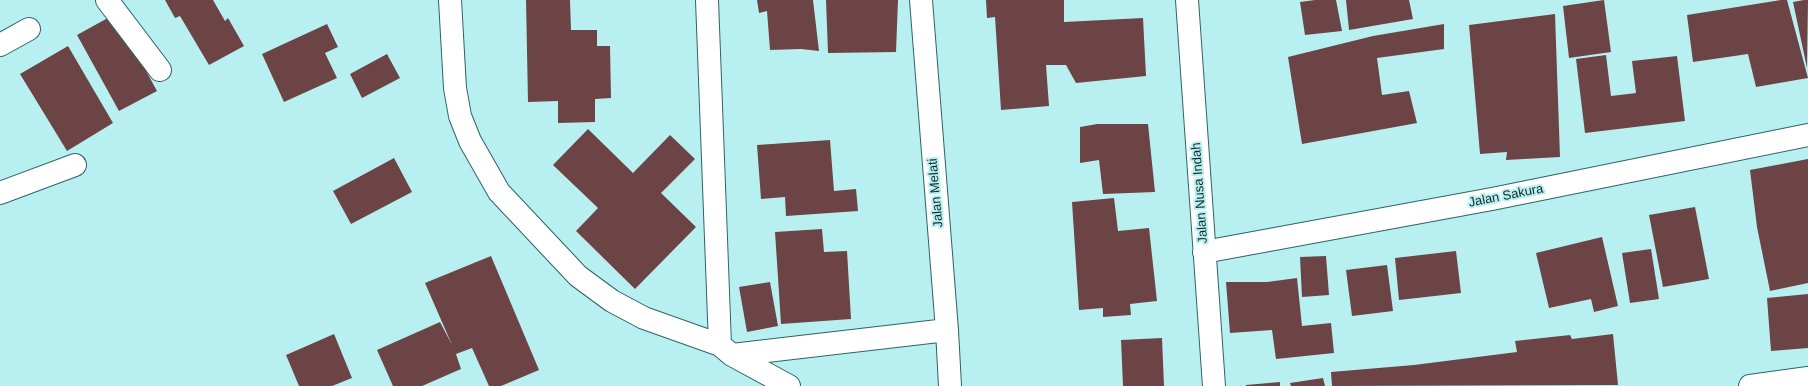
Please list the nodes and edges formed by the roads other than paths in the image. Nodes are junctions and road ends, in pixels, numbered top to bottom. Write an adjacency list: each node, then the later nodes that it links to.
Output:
1 (107, 0): 8 (street)
2 (450, 0): 14 (street)
3 (707, 0): 14 (street)
4 (921, 0): 13 (street, Jalan Melati)
5 (1187, 0): 12 (street, Jalan Nusa Indah)
6 (29, 29): 7 (street)
7 (0, 45)
8 (160, 70)
9 (1808, 135): 12 (street, Jalan Sakura)
10 (75, 164): 11 (street)
11 (0, 193)
12 (1204, 252): 18 (street, Jalan Nusa Indah)
13 (948, 330): 14 (street); 17 (street, Jalan Melati)
14 (726, 350): 16 (street)
15 (1808, 378): 19 (street)
16 (789, 386)
17 (950, 386)
18 (1214, 386)
19 (1750, 386)

